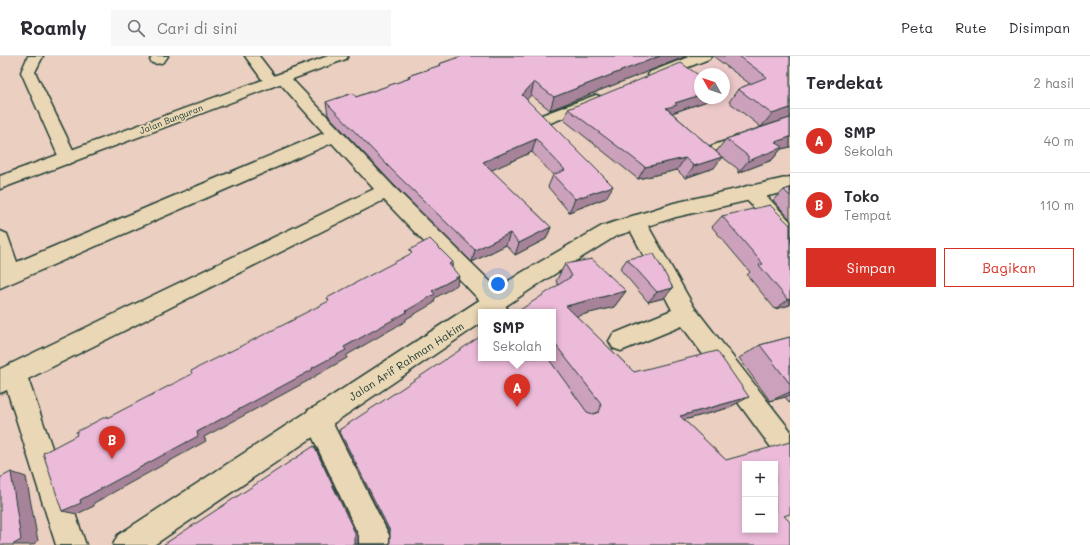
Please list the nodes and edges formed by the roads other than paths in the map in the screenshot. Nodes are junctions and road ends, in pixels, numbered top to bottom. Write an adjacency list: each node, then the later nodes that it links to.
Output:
1 (36, 56): 12 (street)
2 (252, 56): 5 (street)
3 (341, 56): 5 (street, Jalan Bunguran)
4 (704, 56): 6 (street)
5 (277, 80): 9 (street); 12 (street, Jalan Bunguran)
6 (644, 80)
7 (609, 94): 8 (street)
8 (545, 120)
9 (335, 135): 15 (street); 20 (street)
10 (739, 140): 11 (lane)
11 (703, 152)
12 (68, 158): 13 (street, Jalan Bunguran)
13 (0, 183)
14 (790, 184): 16 (street, Jalan Arif Rahman Hakim)
15 (386, 191): 21 (street); 25 (street)
16 (751, 192): 17 (street, Jalan Arif Rahman Hakim); 18 (street)
17 (636, 222): 21 (street, Jalan Arif Rahman Hakim); 22 (street)
18 (790, 234)
19 (0, 239): 20 (street)
20 (5, 277)
21 (500, 307)
22 (686, 314): 24 (street); 27 (street)
23 (478, 320): 26 (street, Jalan Arif Rahman Hakim)
24 (621, 341)
25 (7, 377): 28 (street)
26 (317, 419): 29 (street, Jalan Arif Rahman Hakim); 30 (street)
27 (790, 452)
28 (71, 545)
29 (128, 545)
30 (374, 545)

